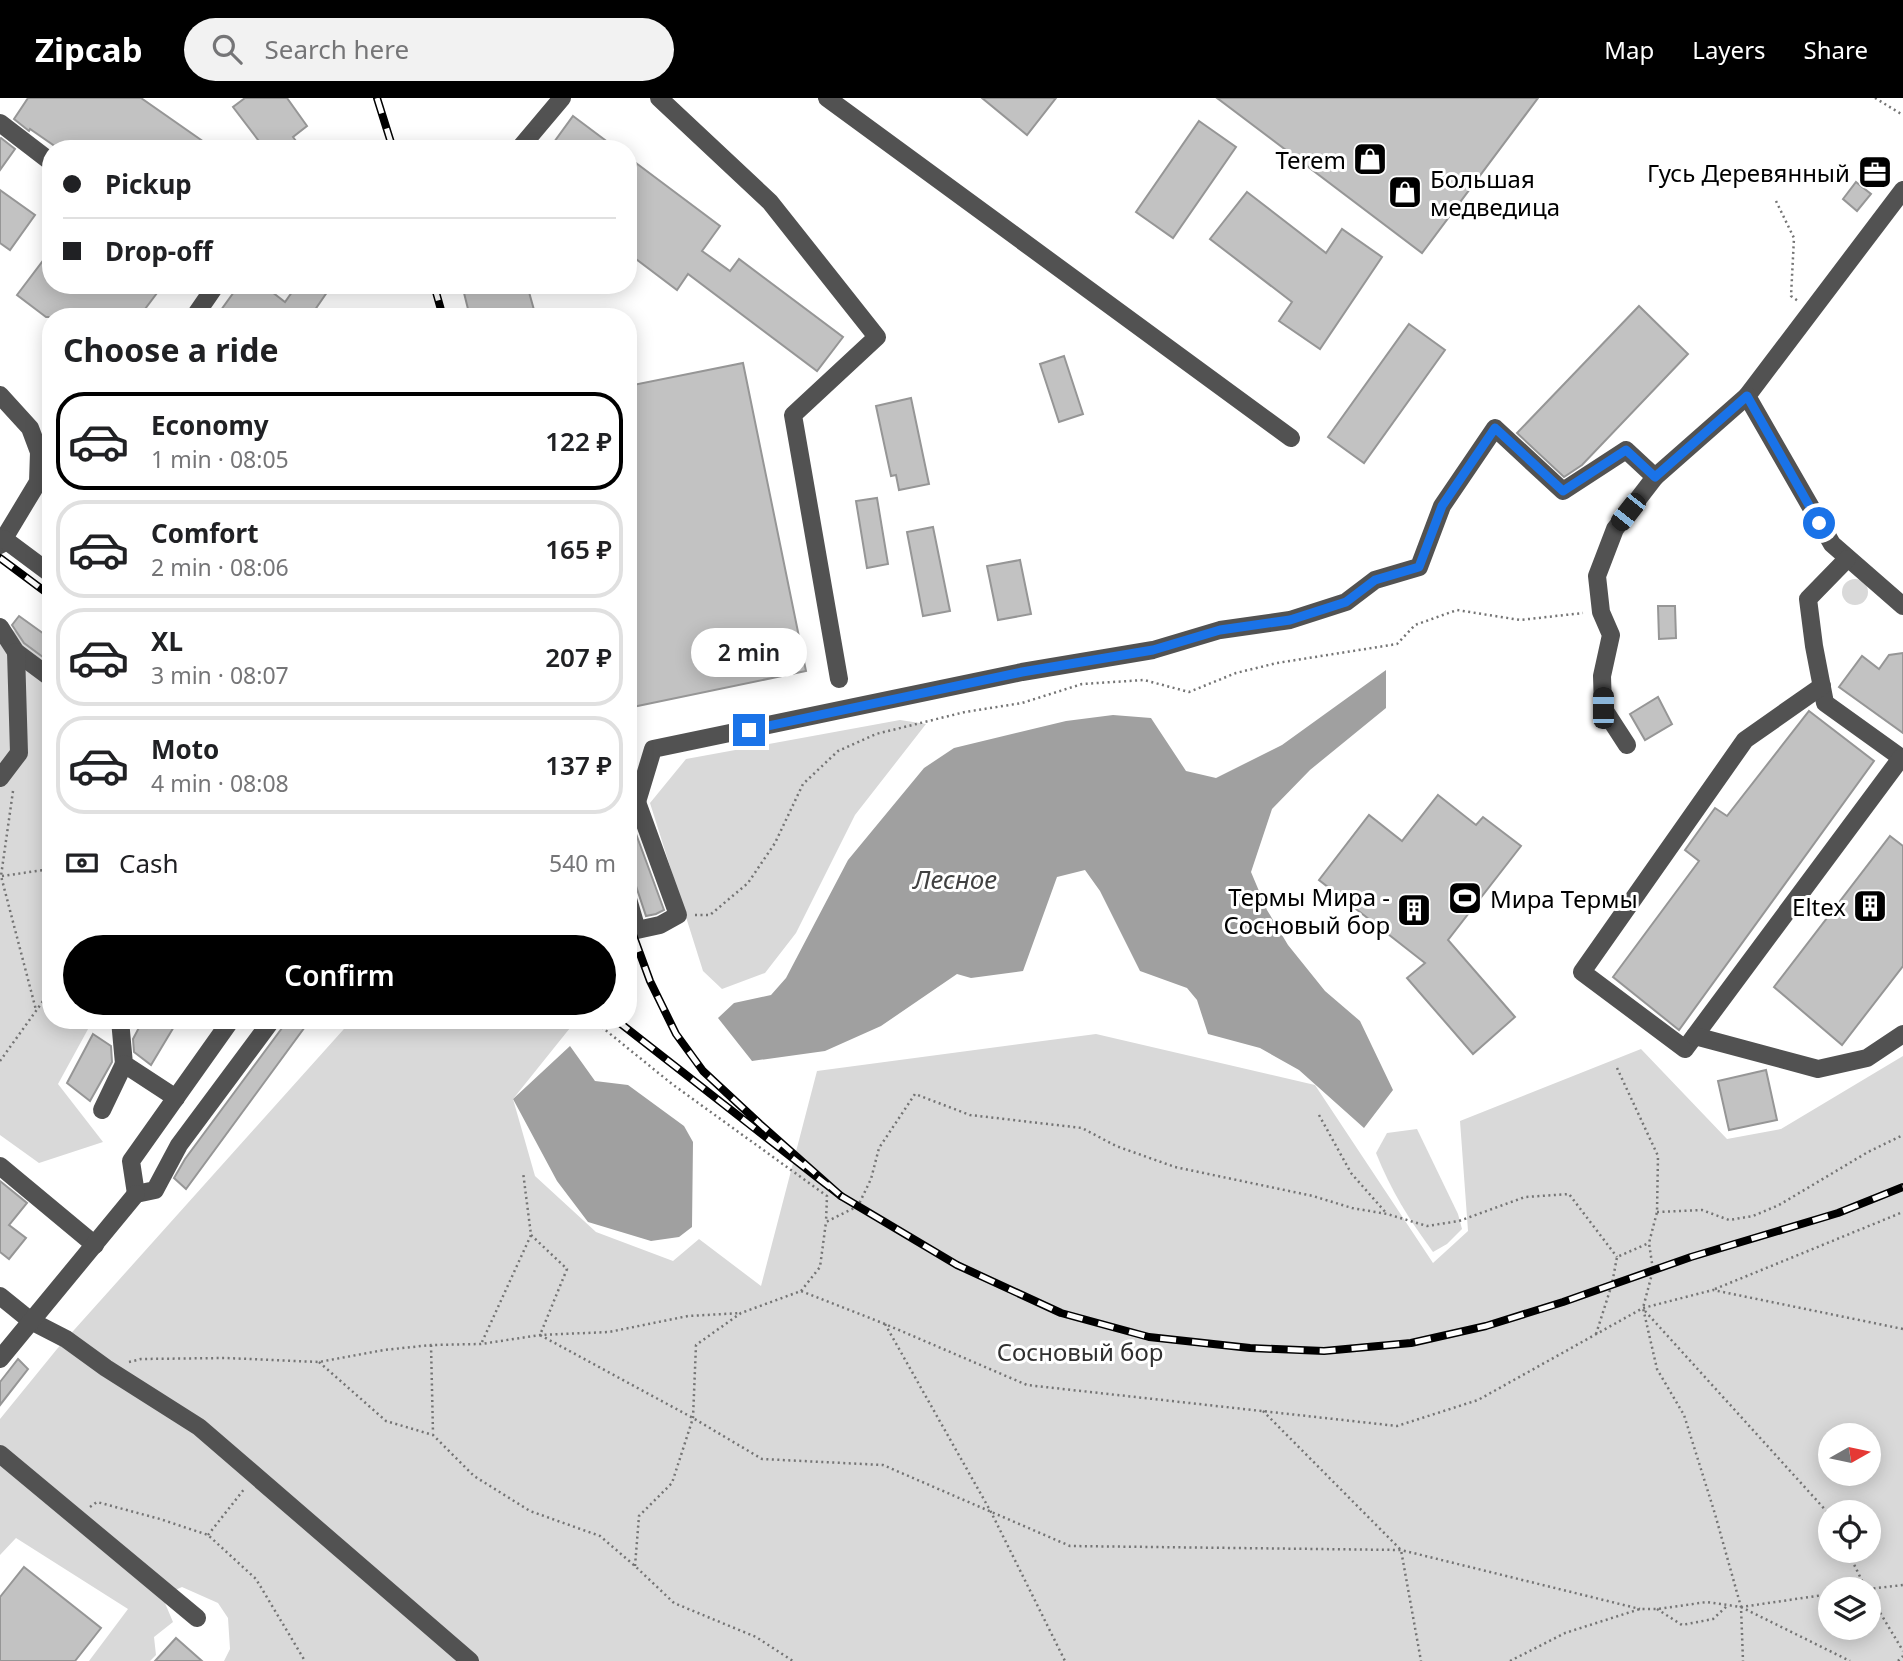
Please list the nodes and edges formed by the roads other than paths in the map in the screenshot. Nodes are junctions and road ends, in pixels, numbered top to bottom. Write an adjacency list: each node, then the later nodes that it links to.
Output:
1 (562, 98): 5 (street)
2 (659, 98): 21 (street)
3 (827, 98): 10 (street)
4 (0, 123): 6 (street)
5 (527, 140)
6 (42, 155)
7 (1903, 190): 9 (street)
8 (0, 396): 11 (street)
9 (1747, 396): 13 (street); 15 (street)
10 (1291, 438)
11 (42, 446)
12 (42, 464): 14 (street)
13 (1655, 477): 23 (street); 26 (street)
14 (2, 542): 16 (street)
15 (1847, 559): 17 (street); 22 (street)
16 (42, 568)
17 (1903, 606)
18 (0, 626): 19 (street)
19 (16, 652): 20 (street); 25 (street)
20 (42, 671)
21 (839, 679)
22 (1822, 686): 24 (street); 33 (street)
23 (1627, 745)
24 (1902, 758): 33 (street)
25 (7, 779)
26 (637, 791)
27 (637, 812): 28 (street)
28 (637, 930)
29 (121, 1029): 34 (street)
30 (225, 1029): 35 (street)
31 (265, 1029): 38 (street)
32 (1903, 1034): 33 (street)
33 (1695, 1036)
34 (124, 1064): 35 (street); 36 (street)
35 (176, 1098): 38 (street)
36 (102, 1110)
37 (0, 1166): 39 (street)
38 (135, 1194): 39 (street)
39 (95, 1245): 41 (street)
40 (0, 1296): 41 (street)
41 (31, 1321): 42 (street); 45 (street)
42 (0, 1359)
43 (0, 1454): 44 (street)
44 (197, 1618)
45 (470, 1661)

